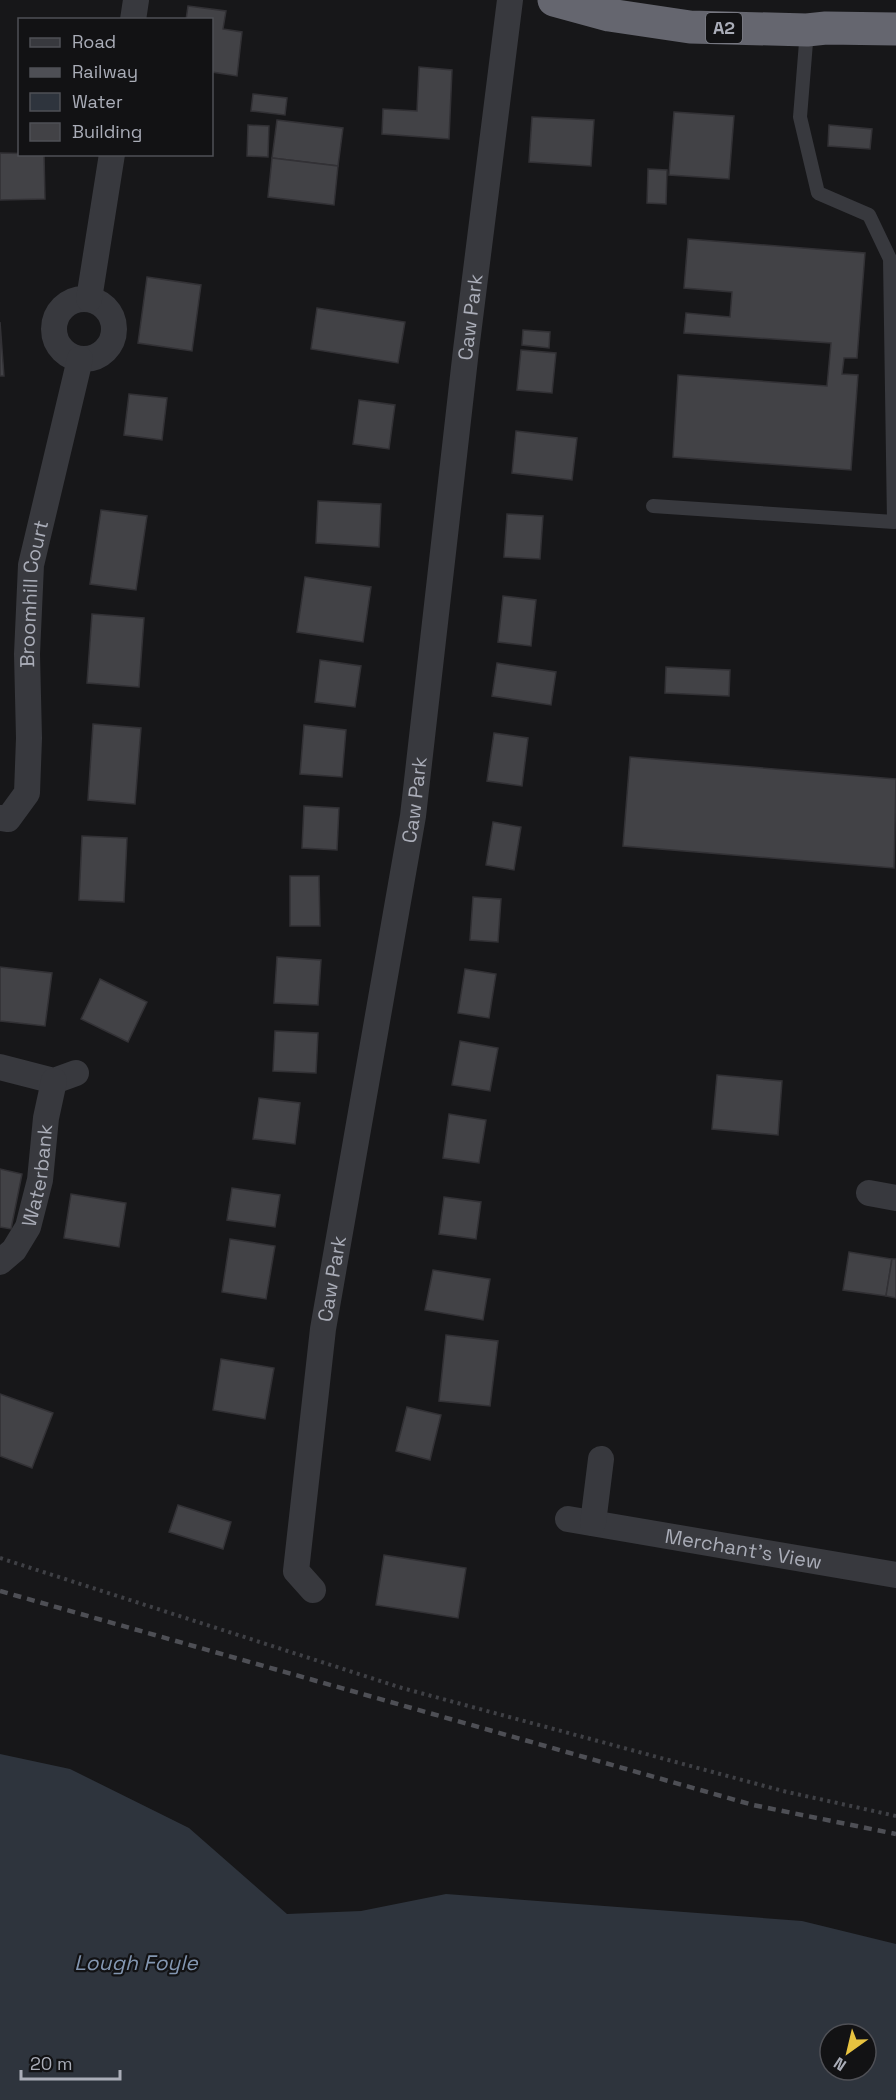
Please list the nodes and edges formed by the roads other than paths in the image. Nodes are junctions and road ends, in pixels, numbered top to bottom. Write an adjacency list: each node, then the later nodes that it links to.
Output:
1 (136, 0): 4 (street)
2 (510, 0): 20 (street, Caw Park)
3 (554, 0): 6 (highway, A2)
4 (133, 18)
5 (896, 29): 6 (highway, A2)
6 (807, 30): 10 (lane)
7 (112, 156): 8 (street)
8 (89, 299): 9 (street); 9 (street)
9 (80, 360): 11 (street, Broomhill Court)
10 (653, 506)
11 (0, 818)
12 (0, 1067): 15 (street, Waterbank)
13 (869, 1193): 14 (street)
14 (896, 1198)
15 (0, 1262)
16 (601, 1459): 18 (street)
17 (568, 1519): 18 (street, Merchant's View)
18 (593, 1523): 19 (street, Merchant's View)
19 (896, 1575)
20 (313, 1590)

